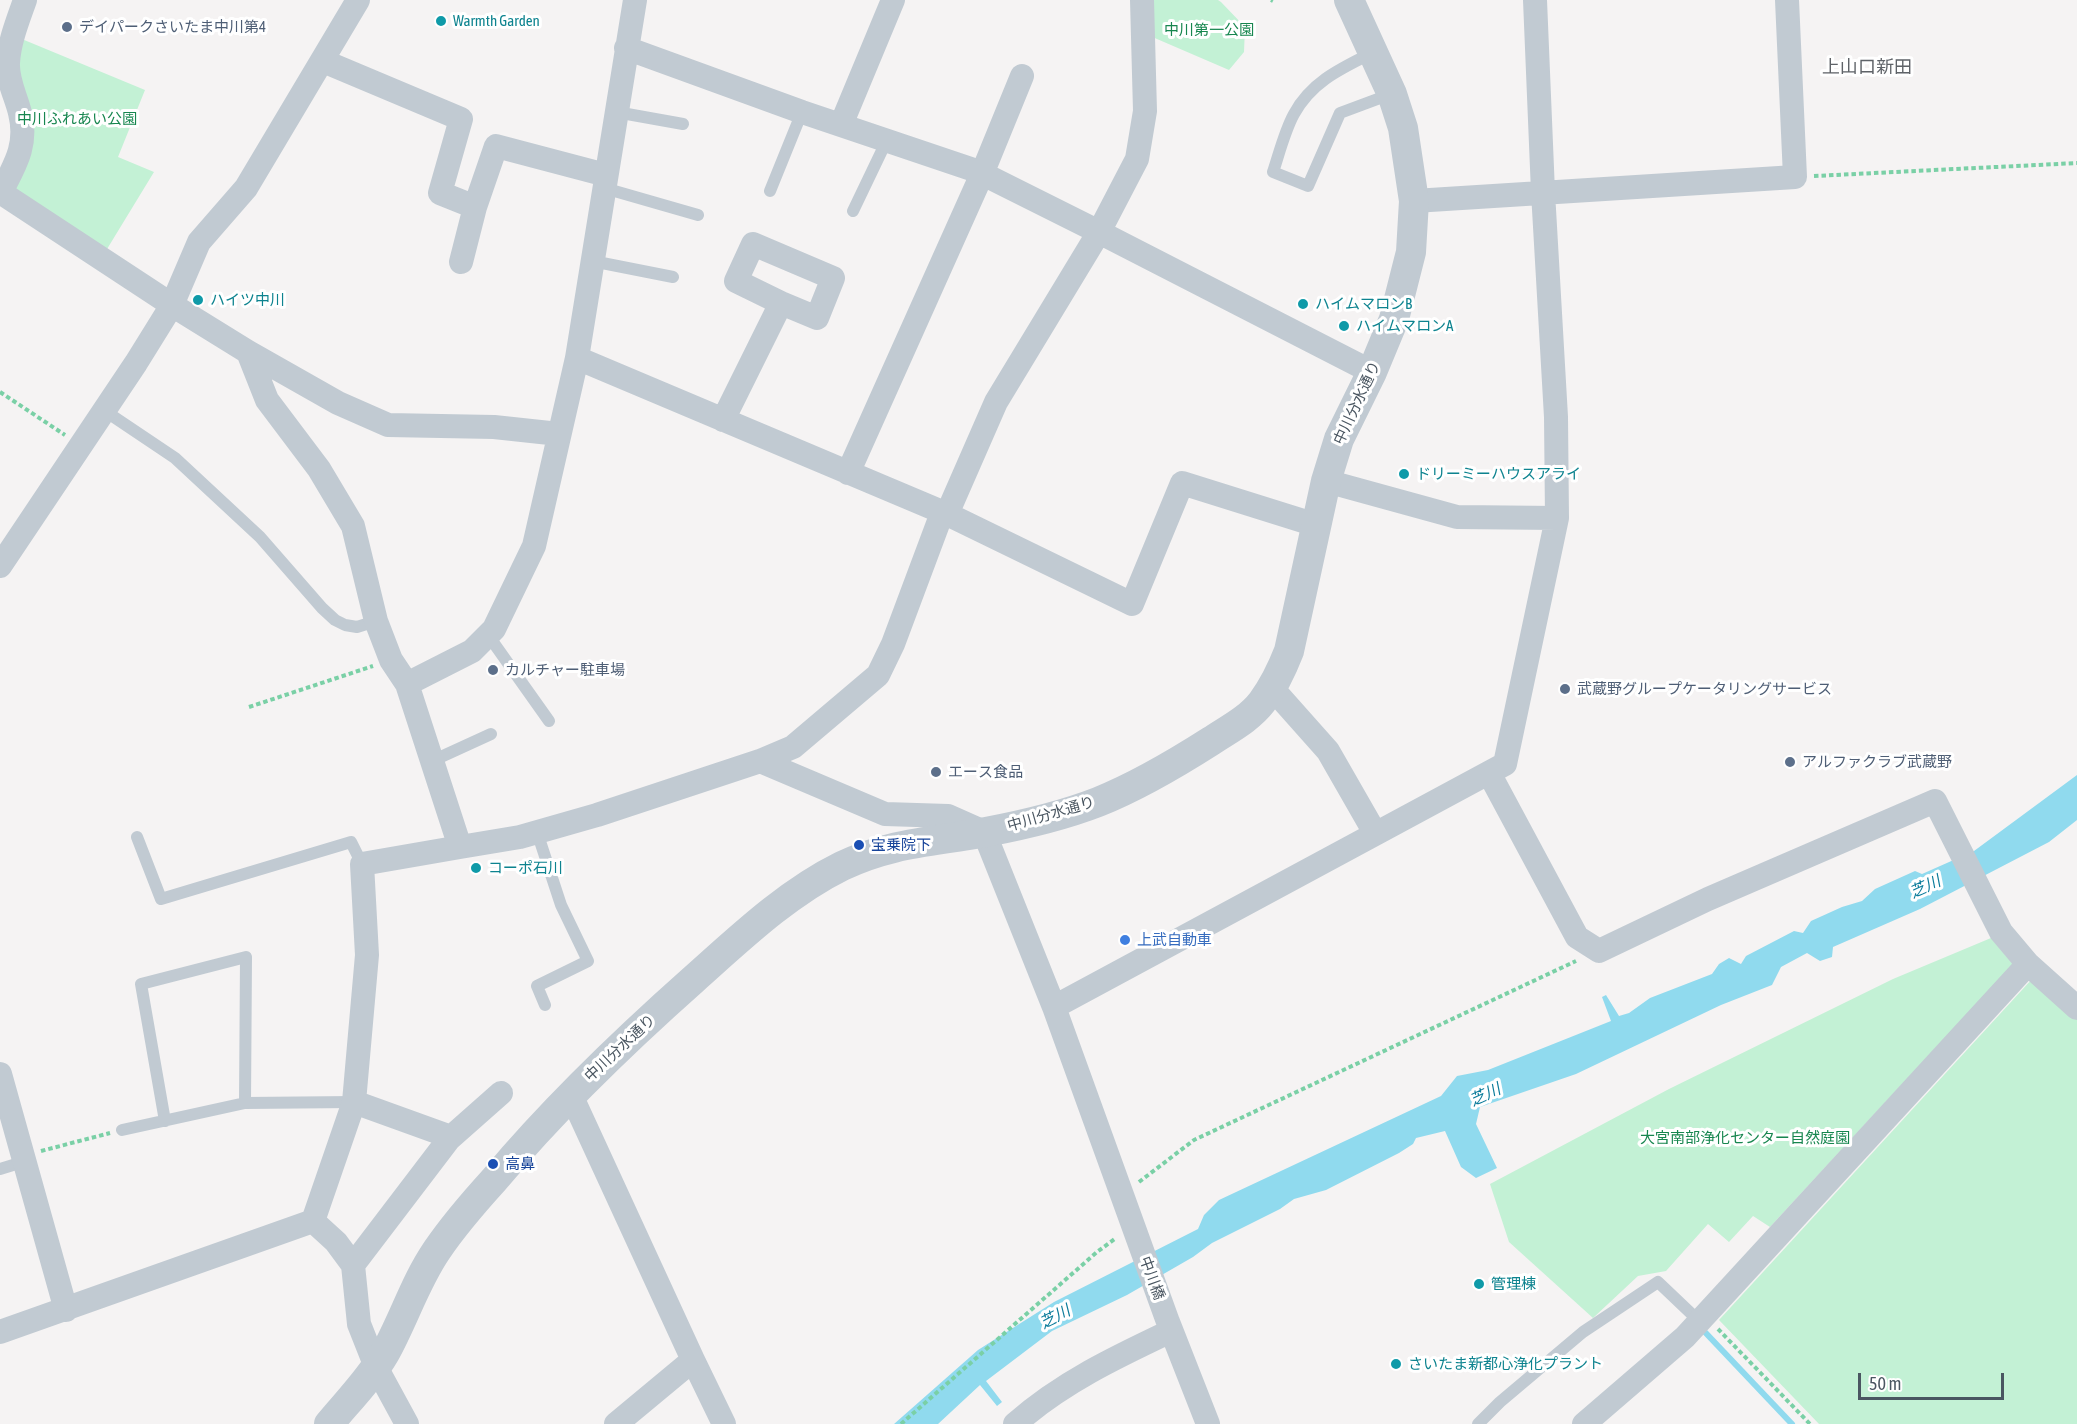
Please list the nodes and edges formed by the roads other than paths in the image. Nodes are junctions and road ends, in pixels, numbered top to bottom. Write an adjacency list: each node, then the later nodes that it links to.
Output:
1 (25, 0): 22 (street)
2 (358, 0): 11 (street)
3 (635, 0): 9 (street)
4 (893, 0): 17 (street)
5 (1142, 0): 28 (street)
6 (1349, 0): 10 (street, 中川分水通り)
7 (1535, 0): 23 (street)
8 (1787, 0): 23 (street)
9 (626, 48): 14 (street); 15 (street)
10 (1374, 52): 13 (street, 中川分水通り); 13 (lane)
11 (323, 61): 25 (street); 33 (street)
12 (1022, 76): 19 (street)
13 (1392, 94): 24 (street, 中川分水通り)
14 (616, 112): 16 (lane); 20 (street)
15 (802, 112): 17 (street); 21 (lane)
16 (683, 124)
17 (841, 125): 18 (street)
18 (886, 140): 19 (street); 26 (lane)
19 (982, 174): 28 (street); 40 (street)
20 (605, 181): 25 (street); 27 (lane); 29 (street)
21 (770, 191)
22 (0, 192): 33 (street)
23 (1543, 192): 24 (street); 43 (street)
24 (1414, 201): 36 (street, 中川分水通り)
25 (475, 207): 30 (street)
26 (853, 211)
27 (698, 215)
28 (1099, 231): 36 (street); 42 (street)
29 (592, 261): 31 (lane); 35 (street)
30 (461, 262)
31 (673, 277)
32 (781, 303): 38 (street)
33 (172, 305): 34 (street); 37 (street)
34 (248, 352): 39 (street); 46 (street)
35 (576, 358): 38 (street); 39 (street)
36 (1372, 372): 41 (street, 中川分水通り)
37 (105, 411): 45 (street); 46 (lane)
38 (723, 420): 40 (street)
39 (559, 434): 47 (street)
40 (848, 473): 42 (street)
41 (1326, 482): 43 (street); 44 (street, 中川分水通り)
42 (944, 514): 44 (street); 53 (street)
43 (1557, 518): 54 (street)
44 (1316, 525): 49 (street, 中川分水通り)
45 (0, 566)
46 (376, 621): 48 (street)
47 (488, 635): 48 (street); 50 (lane)
48 (407, 684): 52 (street)
49 (1272, 688): 56 (street, 中川分水通り); 57 (street)
50 (549, 721)
51 (491, 734): 52 (lane)
52 (432, 761): 59 (street)
53 (760, 761): 55 (street); 56 (street)
54 (1489, 773): 57 (street); 61 (street)
55 (537, 832): 59 (street); 62 (lane)
56 (984, 832): 63 (street, 中川橋); 67 (street, 中川分水通り)
57 (1375, 833): 63 (street)
58 (137, 837): 60 (lane)
59 (460, 847): 60 (street)
60 (362, 864): 69 (street)
61 (2028, 964): 64 (street); 78 (street)
62 (545, 1005)
63 (1054, 1007): 79 (street, 中川橋)
64 (2077, 1008)
65 (0, 1074): 73 (street)
66 (501, 1093): 72 (street)
67 (571, 1095): 81 (street); 82 (street, 中川分水通り)
68 (245, 1102): 69 (lane); 70 (lane); 70 (lane)
69 (354, 1102): 72 (street); 75 (street)
70 (165, 1121): 71 (lane)
71 (122, 1130)
72 (451, 1137): 76 (street)
73 (25, 1158): 74 (lane); 77 (street)
74 (0, 1169)
75 (313, 1221): 76 (street); 77 (street)
76 (353, 1265): 82 (street)
77 (66, 1310): 80 (street)
78 (1702, 1318): 89 (lane); 90 (street)
79 (1170, 1327): 87 (street); 88 (street, 中川橋)
80 (0, 1332)
81 (693, 1360): 85 (street); 86 (street)
82 (376, 1367): 83 (street, 中川分水通り); 84 (street)
83 (329, 1424)
84 (406, 1424)
85 (616, 1424)
86 (724, 1424)
87 (1015, 1424)
88 (1208, 1424)
89 (1478, 1424)
90 (1584, 1424)

